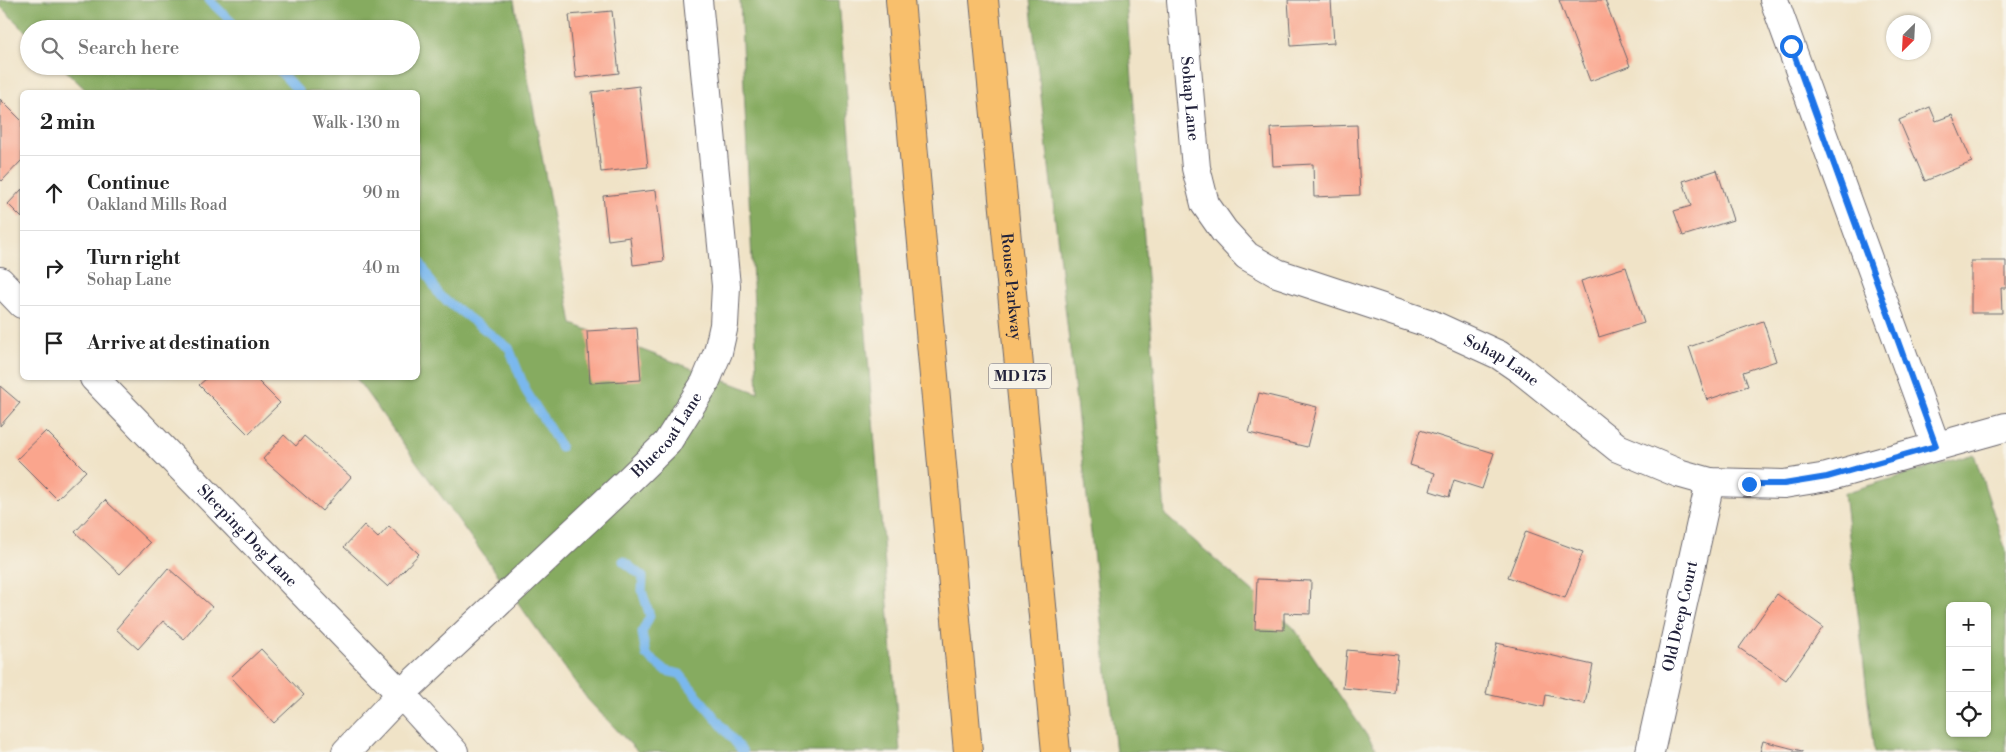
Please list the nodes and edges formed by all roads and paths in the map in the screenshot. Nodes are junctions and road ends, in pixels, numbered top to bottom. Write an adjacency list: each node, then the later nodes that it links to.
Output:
1 (698, 0): 12 (street, Bluecoat Lane)
2 (900, 0): 15 (main road)
3 (984, 0): 16 (main road, Rouse Parkway / MD 175)
4 (1181, 0): 11 (street, Sohap Lane)
5 (1774, 0): 10 (street)
6 (0, 281): 7 (street)
7 (20, 302)
8 (96, 380): 12 (street, Sleeping Dog Lane)
9 (2006, 427): 10 (street, Sohap Lane)
10 (1936, 446): 11 (street, Sohap Lane)
11 (1710, 482): 17 (street, Old Deep Court)
12 (401, 694): 13 (street, Bluecoat Lane); 14 (street, Sleeping Dog Lane)
13 (346, 752)
14 (454, 752)
15 (968, 752)
16 (1056, 752)
17 (1650, 752)

